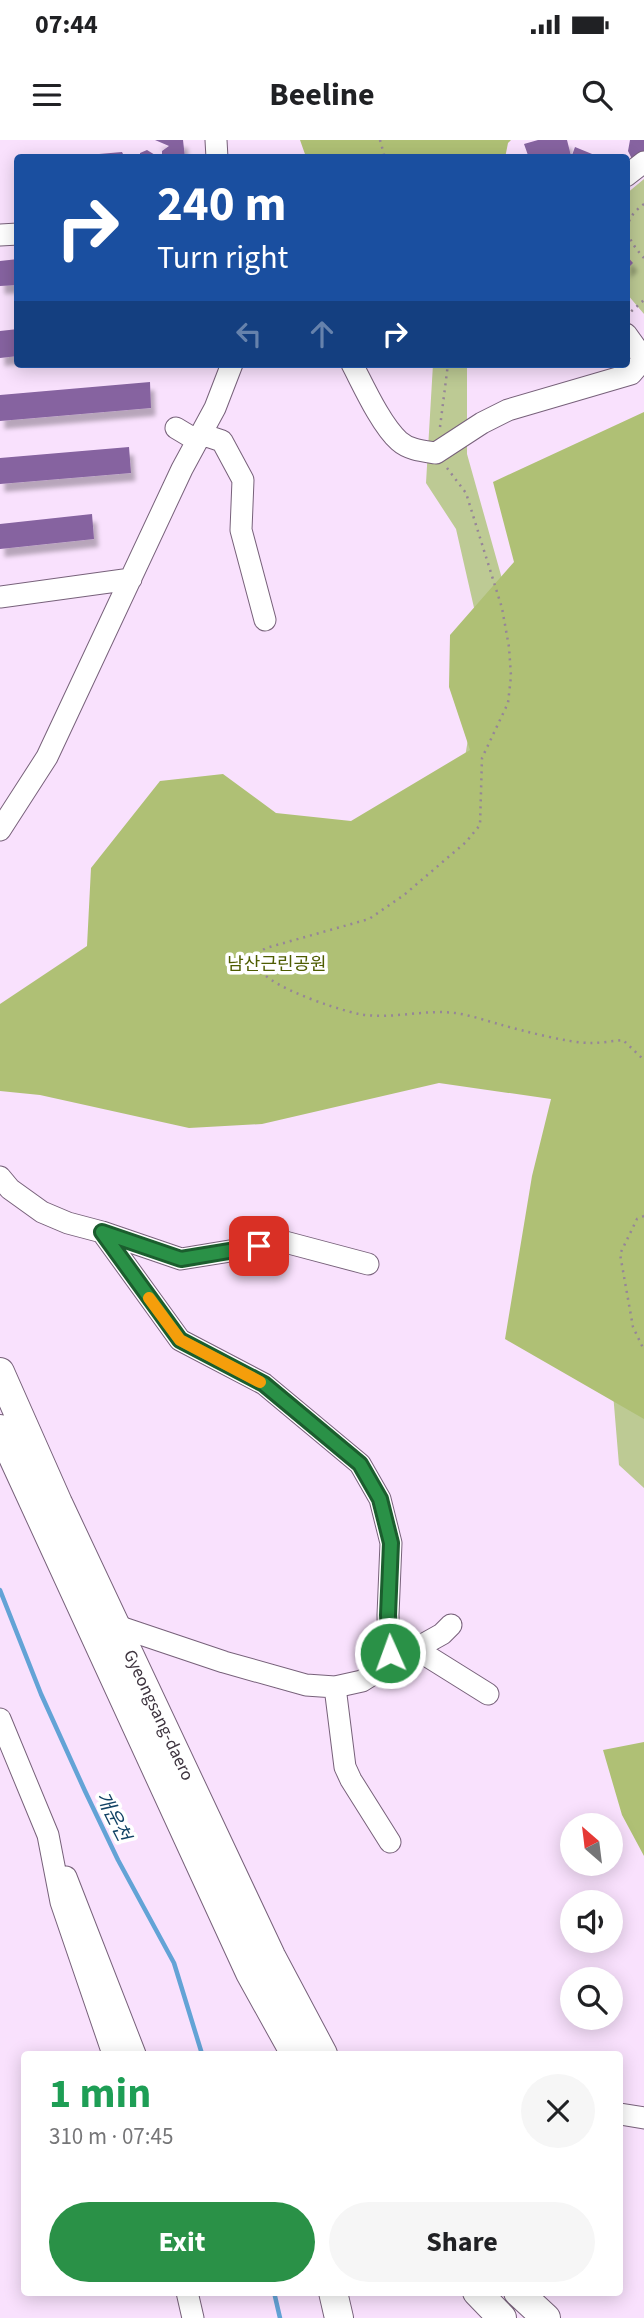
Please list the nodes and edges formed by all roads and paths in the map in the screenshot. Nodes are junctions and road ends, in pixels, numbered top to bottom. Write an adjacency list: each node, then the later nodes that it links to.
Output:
1 (644, 162): 2 (street)
2 (630, 173)
3 (644, 205): 4 (path)
4 (630, 220)
5 (630, 242): 6 (path)
6 (644, 258)
7 (644, 300): 8 (path)
8 (630, 312)
9 (630, 340): 15 (street)
10 (230, 368): 14 (street)
11 (354, 368): 15 (street)
12 (447, 368): 15 (path)
13 (176, 428): 14 (street)
14 (198, 437): 16 (street); 18 (street)
15 (436, 453): 20 (path)
16 (131, 579): 17 (street); 19 (street)
17 (0, 597)
18 (265, 620)
19 (0, 830)
20 (644, 1060)
21 (0, 1177): 23 (street)
22 (644, 1216): 25 (path)
23 (102, 1232): 24 (street); 31 (street)
24 (368, 1264)
25 (644, 1350)
26 (0, 1372): 29 (main road, Gyeongsang-daero)
27 (0, 1429): 37 (main road, Gyeongsang-daero)
28 (451, 1625): 30 (street)
29 (117, 1626): 32 (street); 42 (main road, Gyeongsang-daero)
30 (416, 1649): 31 (street); 33 (street)
31 (389, 1659): 32 (street)
32 (335, 1686): 36 (street)
33 (488, 1694)
34 (0, 1719): 35 (street)
35 (48, 1835): 38 (street); 39 (street)
36 (390, 1842)
37 (266, 2004): 40 (main road); 41 (main road, Gyeongsang-daero)
38 (112, 2051)
39 (134, 2051)
40 (277, 2051)
41 (293, 2051)
42 (321, 2051)
43 (623, 2114): 44 (street)
44 (644, 2118)
45 (188, 2296): 49 (street)
46 (334, 2296): 50 (main road)
47 (481, 2296): 51 (main road)
48 (522, 2296): 52 (main road)
49 (193, 2318)
50 (339, 2318)
51 (502, 2318)
52 (545, 2318)

